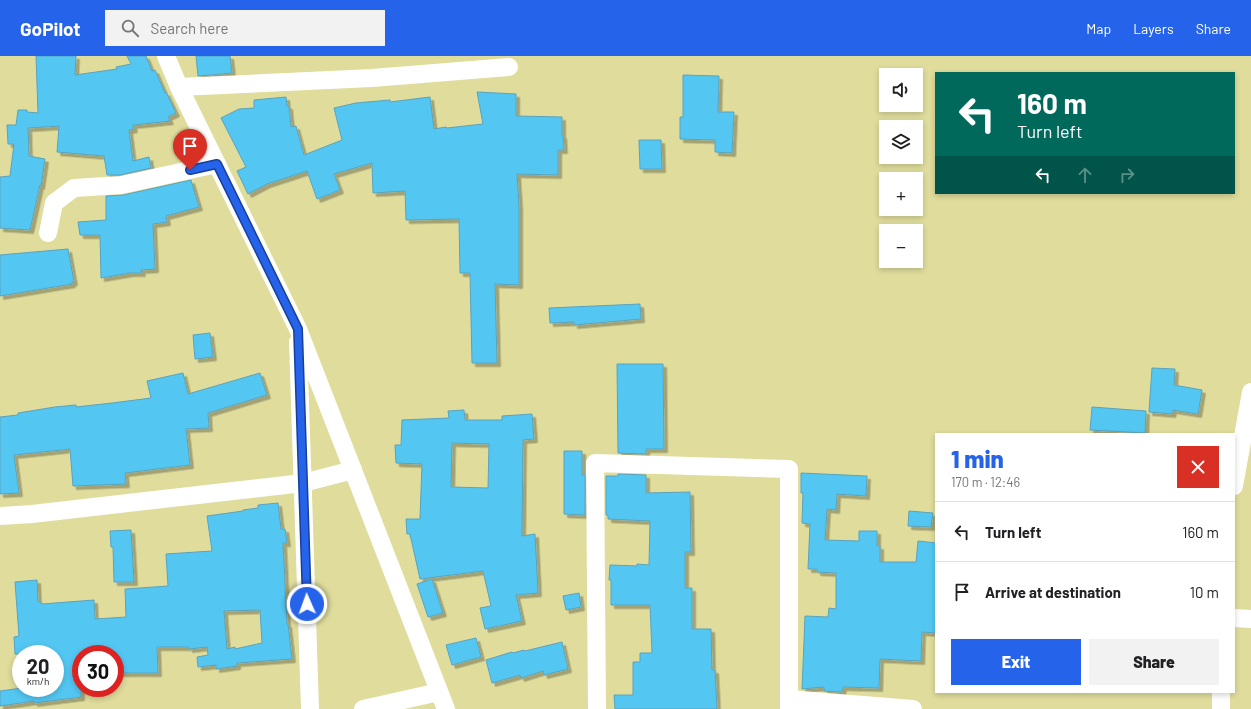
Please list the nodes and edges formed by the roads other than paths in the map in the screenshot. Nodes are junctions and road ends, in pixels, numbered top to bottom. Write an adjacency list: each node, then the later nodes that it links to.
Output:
1 (166, 56): 3 (street)
2 (509, 67): 3 (street)
3 (179, 86): 4 (street)
4 (217, 164): 5 (street); 6 (street)
5 (48, 233)
6 (298, 329): 8 (street); 10 (street)
7 (1251, 392): 9 (street)
8 (353, 470): 10 (street); 14 (street)
9 (1235, 480)
10 (303, 484): 11 (street); 17 (street)
11 (0, 516)
12 (1235, 618): 13 (street)
13 (1251, 619)
14 (439, 692): 18 (street); 19 (street)
15 (1221, 693): 22 (street)
16 (789, 704): 20 (street); 21 (street)
17 (310, 709)
18 (363, 709)
19 (446, 709)
20 (597, 709)
21 (913, 709)
22 (1221, 709)

